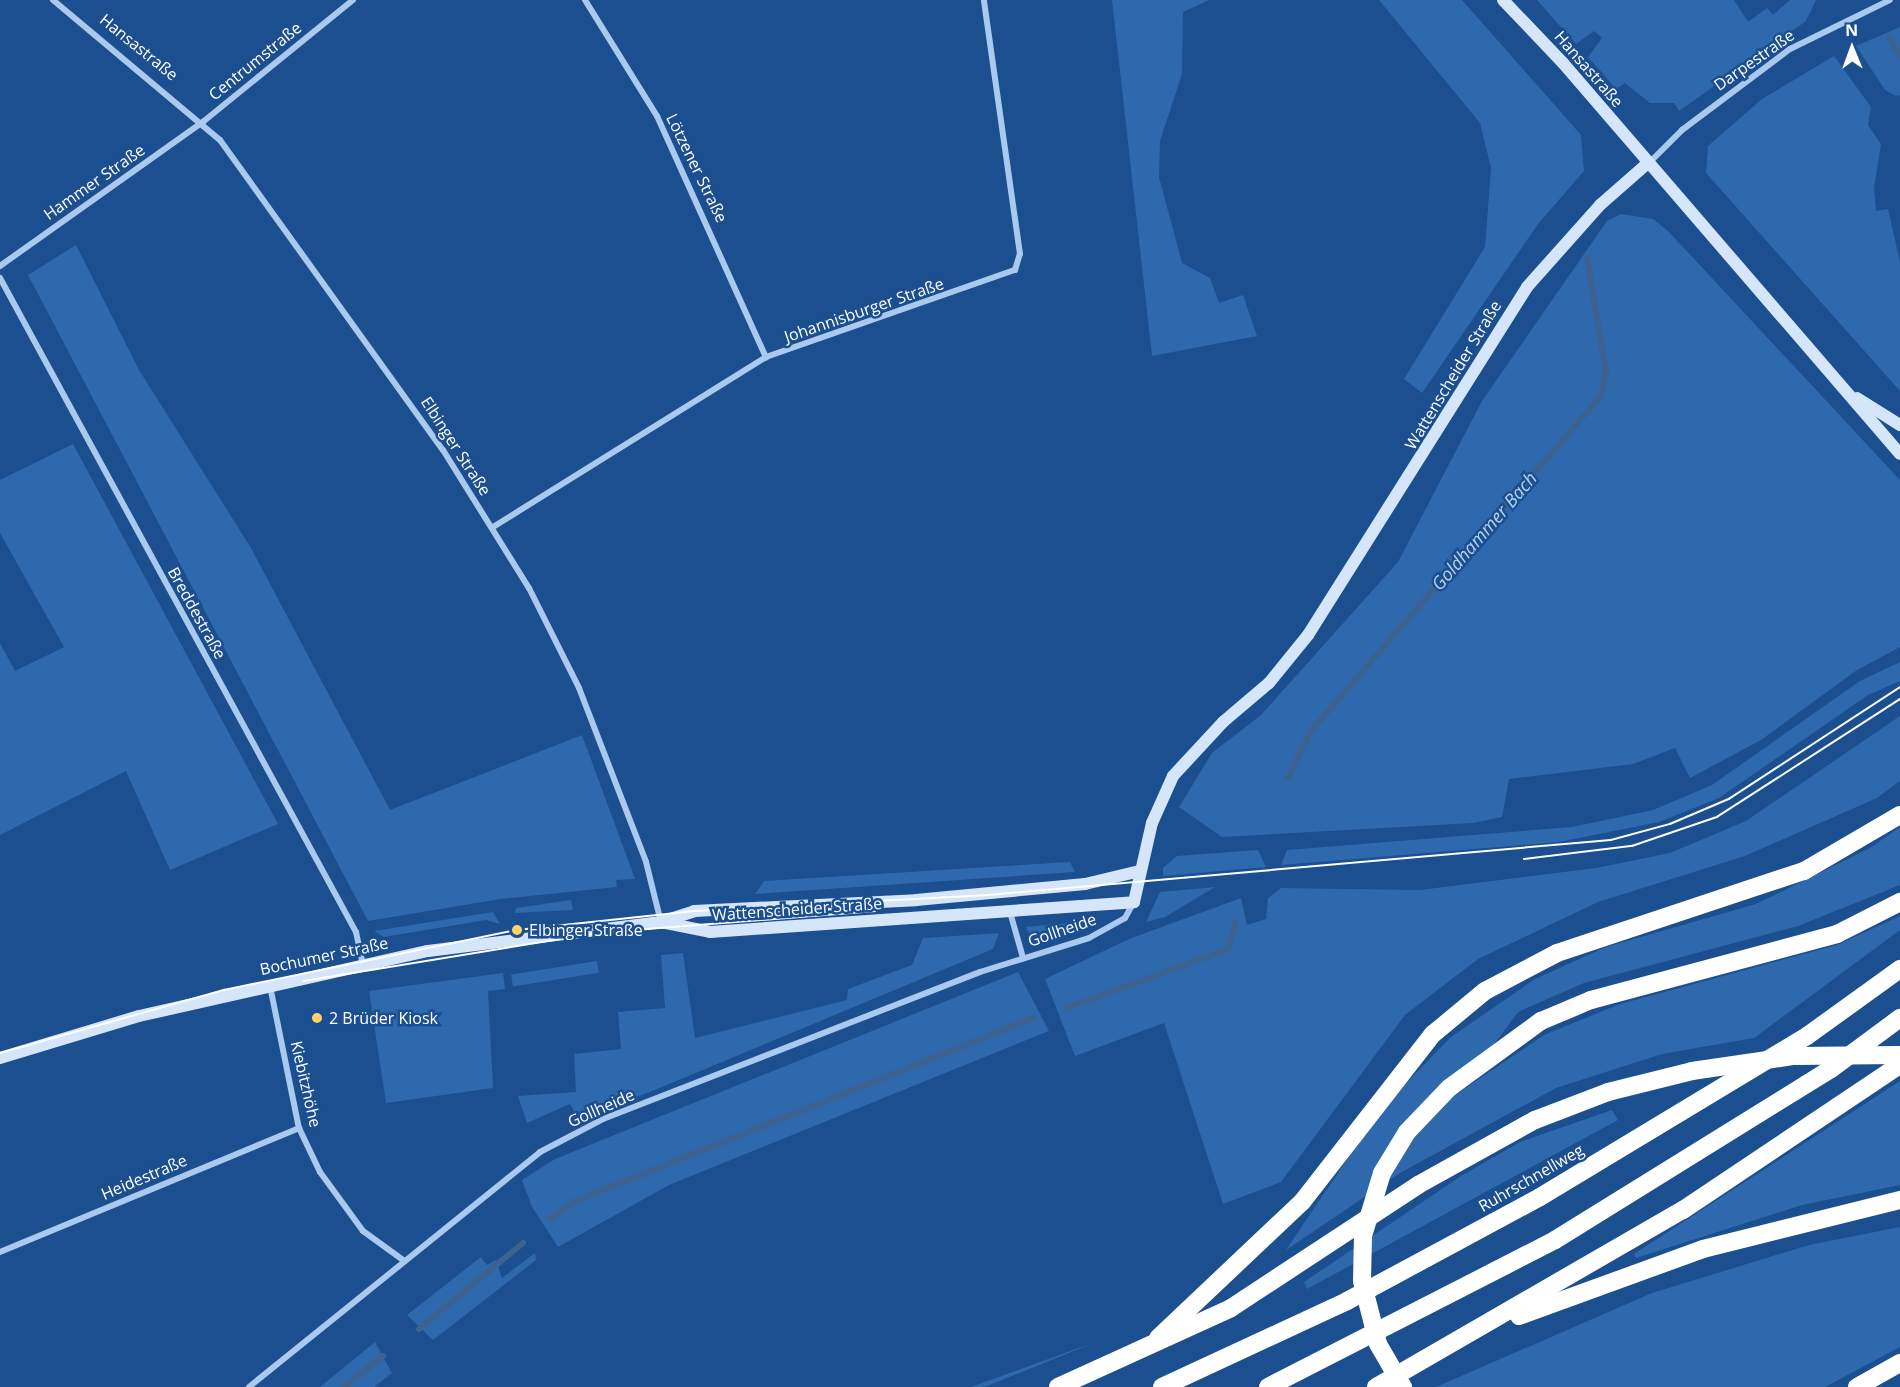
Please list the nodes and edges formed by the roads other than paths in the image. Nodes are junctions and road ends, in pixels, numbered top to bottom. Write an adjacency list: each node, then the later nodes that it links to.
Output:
1 (53, 0): 7 (street, Hansastraße)
2 (353, 0): 7 (street, Centrumstraße)
3 (585, 0): 11 (street, Lötzener Straße)
4 (984, 0): 11 (street, Johannisburger Straße)
5 (1503, 0): 8 (main road, Hansastraße)
6 (1890, 0): 8 (street, Darpestraße)
7 (204, 121): 9 (street, Hammer Straße); 15 (street, Elbinger Straße)
8 (1648, 163): 12 (main road); 17 (main road, Wattenscheider Straße)
9 (0, 266)
10 (0, 278): 23 (street, Breddestraße)
11 (766, 357): 15 (street, Johannisburger Straße)
12 (1850, 395): 13 (main road); 14 (main road)
13 (1900, 425)
14 (1900, 454)
15 (493, 528): 21 (street, Elbinger Straße)
16 (1900, 815): 35 (highway)
17 (1140, 871): 18 (main road, Wattenscheider Straße); 21 (main road, Wattenscheider Straße)
18 (1134, 902): 20 (main road, Wattenscheider Straße); 22 (street, Gollheide)
19 (1900, 902): 42 (highway, bridge)
20 (1010, 912): 21 (main road, Wattenscheider Straße); 22 (street, Gollheide)
21 (661, 922): 23 (main road, Bochumer Straße)
22 (1023, 958): 33 (street, Gollheide)
23 (363, 964): 25 (main road, Bochumer Straße)
24 (1900, 969): 39 (highway, Ruhrschnellweg)
25 (269, 984): 28 (main road, Bochumer Straße); 30 (street, Kiebitzhöhe)
26 (1900, 1018): 40 (highway)
27 (1900, 1056): 35 (highway, bridge)
28 (0, 1058)
29 (1900, 1065): 34 (highway)
30 (299, 1128): 32 (street, Heidestraße); 33 (street, Kiebitzhöhe)
31 (1900, 1200): 34 (highway)
32 (0, 1252)
33 (403, 1260): 37 (street, Gollheide)
34 (1491, 1324): 41 (highway)
35 (1158, 1338): 38 (highway)
36 (1900, 1363): 43 (highway)
37 (249, 1387)
38 (1058, 1387)
39 (1162, 1387)
40 (1268, 1387)
41 (1376, 1387)
42 (1403, 1387)
43 (1857, 1387)

